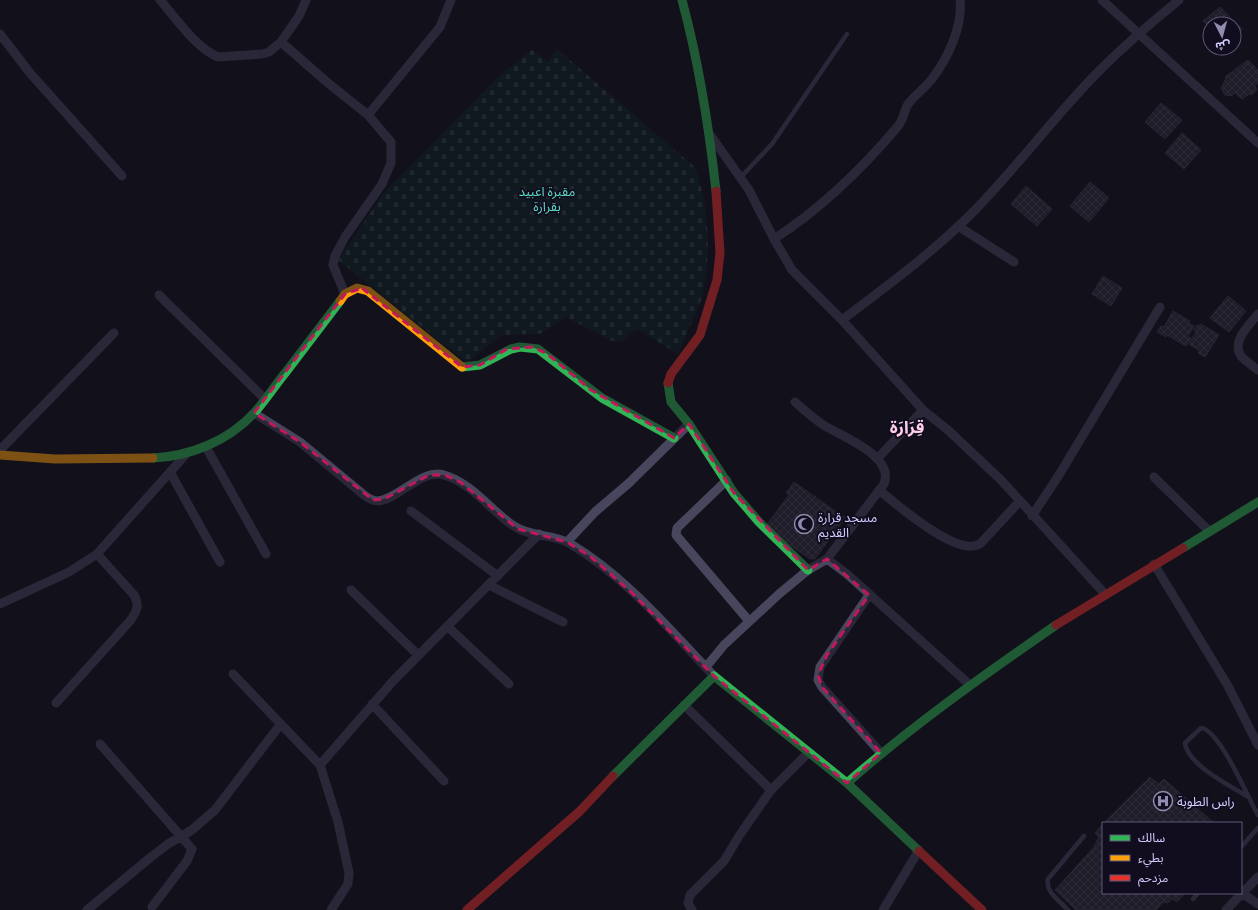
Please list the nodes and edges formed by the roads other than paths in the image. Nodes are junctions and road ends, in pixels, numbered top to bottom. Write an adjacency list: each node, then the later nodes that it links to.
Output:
1 (160, 0): 11 (street)
2 (306, 0): 11 (street)
3 (452, 0): 12 (street)
4 (682, 0): 13 (street)
5 (960, 0): 18 (street)
6 (1102, 0): 8 (street)
7 (1179, 0): 8 (street)
8 (1138, 33): 14 (street); 17 (street)
9 (0, 34): 15 (street)
10 (847, 34): 16 (lane)
11 (281, 42): 12 (street)
12 (368, 115): 20 (street)
13 (710, 135): 16 (street); 31 (street)
14 (1258, 143)
15 (122, 176)
16 (740, 178): 18 (street)
17 (958, 226): 19 (street); 24 (street)
18 (774, 239): 24 (street)
19 (1014, 262)
20 (346, 294): 27 (street); 32 (street)
21 (159, 295): 27 (street)
22 (1160, 307): 45 (street)
23 (1258, 314): 26 (street)
24 (842, 320): 29 (street)
25 (114, 333): 34 (street)
26 (1258, 370)
27 (265, 399): 30 (street)
28 (795, 402): 37 (street)
29 (923, 410): 37 (street); 42 (street)
30 (254, 413): 33 (street); 47 (street)
31 (689, 424): 32 (street); 40 (street)
32 (674, 438): 48 (street)
33 (206, 447): 35 (street); 50 (street)
34 (0, 450)
35 (187, 453): 36 (street); 38 (street)
36 (0, 456)
37 (877, 459): 41 (street)
38 (170, 472): 49 (street); 52 (street)
39 (1154, 477): 46 (street)
40 (726, 480): 54 (street); 61 (street)
41 (879, 490): 42 (street); 51 (street)
42 (1019, 502): 45 (street)
43 (1258, 502): 46 (street)
44 (412, 511): 55 (street)
45 (1032, 516): 58 (street)
46 (1209, 531): 53 (street)
47 (539, 534): 48 (street); 55 (street)
48 (567, 542): 65 (street)
49 (97, 554): 60 (street); 70 (street)
50 (266, 554)
51 (827, 559): 54 (street); 59 (street)
52 (220, 562)
53 (1154, 564): 58 (street); 75 (street)
54 (808, 570): 61 (street)
55 (498, 576): 56 (street)
56 (489, 585): 62 (street); 63 (street)
57 (351, 590): 64 (street)
58 (1104, 594): 69 (street)
59 (868, 595): 69 (street); 77 (street)
60 (0, 604)
61 (749, 621): 65 (street)
62 (563, 622)
63 (447, 626): 64 (street); 68 (street)
64 (418, 655): 71 (street)
65 (706, 667): 67 (street)
66 (233, 674): 73 (street)
67 (714, 676): 72 (street); 76 (street)
68 (508, 684)
69 (970, 685): 77 (street)
70 (56, 703)
71 (372, 704): 78 (street); 79 (street)
72 (684, 705): 81 (street); 98 (street)
73 (280, 725): 78 (street); 85 (street)
74 (100, 744): 85 (street)
75 (1258, 745)
76 (808, 753): 80 (street); 81 (street)
77 (882, 753): 80 (street)
78 (320, 765): 97 (street)
79 (444, 781)
80 (848, 783): 88 (street)
81 (771, 790): 99 (street)
82 (1247, 796): 82 (lane); 83 (lane)
83 (1258, 815)
84 (1258, 828): 87 (lane)
85 (182, 836): 95 (street); 96 (street)
86 (1084, 836): 102 (lane)
87 (1242, 846)
88 (919, 850): 100 (street); 101 (street)
89 (1258, 877): 90 (street)
90 (1242, 893): 94 (street)
91 (1197, 894): 93 (lane)
92 (1241, 894): 103 (street)
93 (1192, 899)
94 (1258, 904)
95 (152, 907)
96 (87, 910)
97 (331, 910)
98 (467, 910)
99 (692, 910)
100 (883, 910)
101 (982, 910)
102 (1068, 910)
103 (1226, 910)

